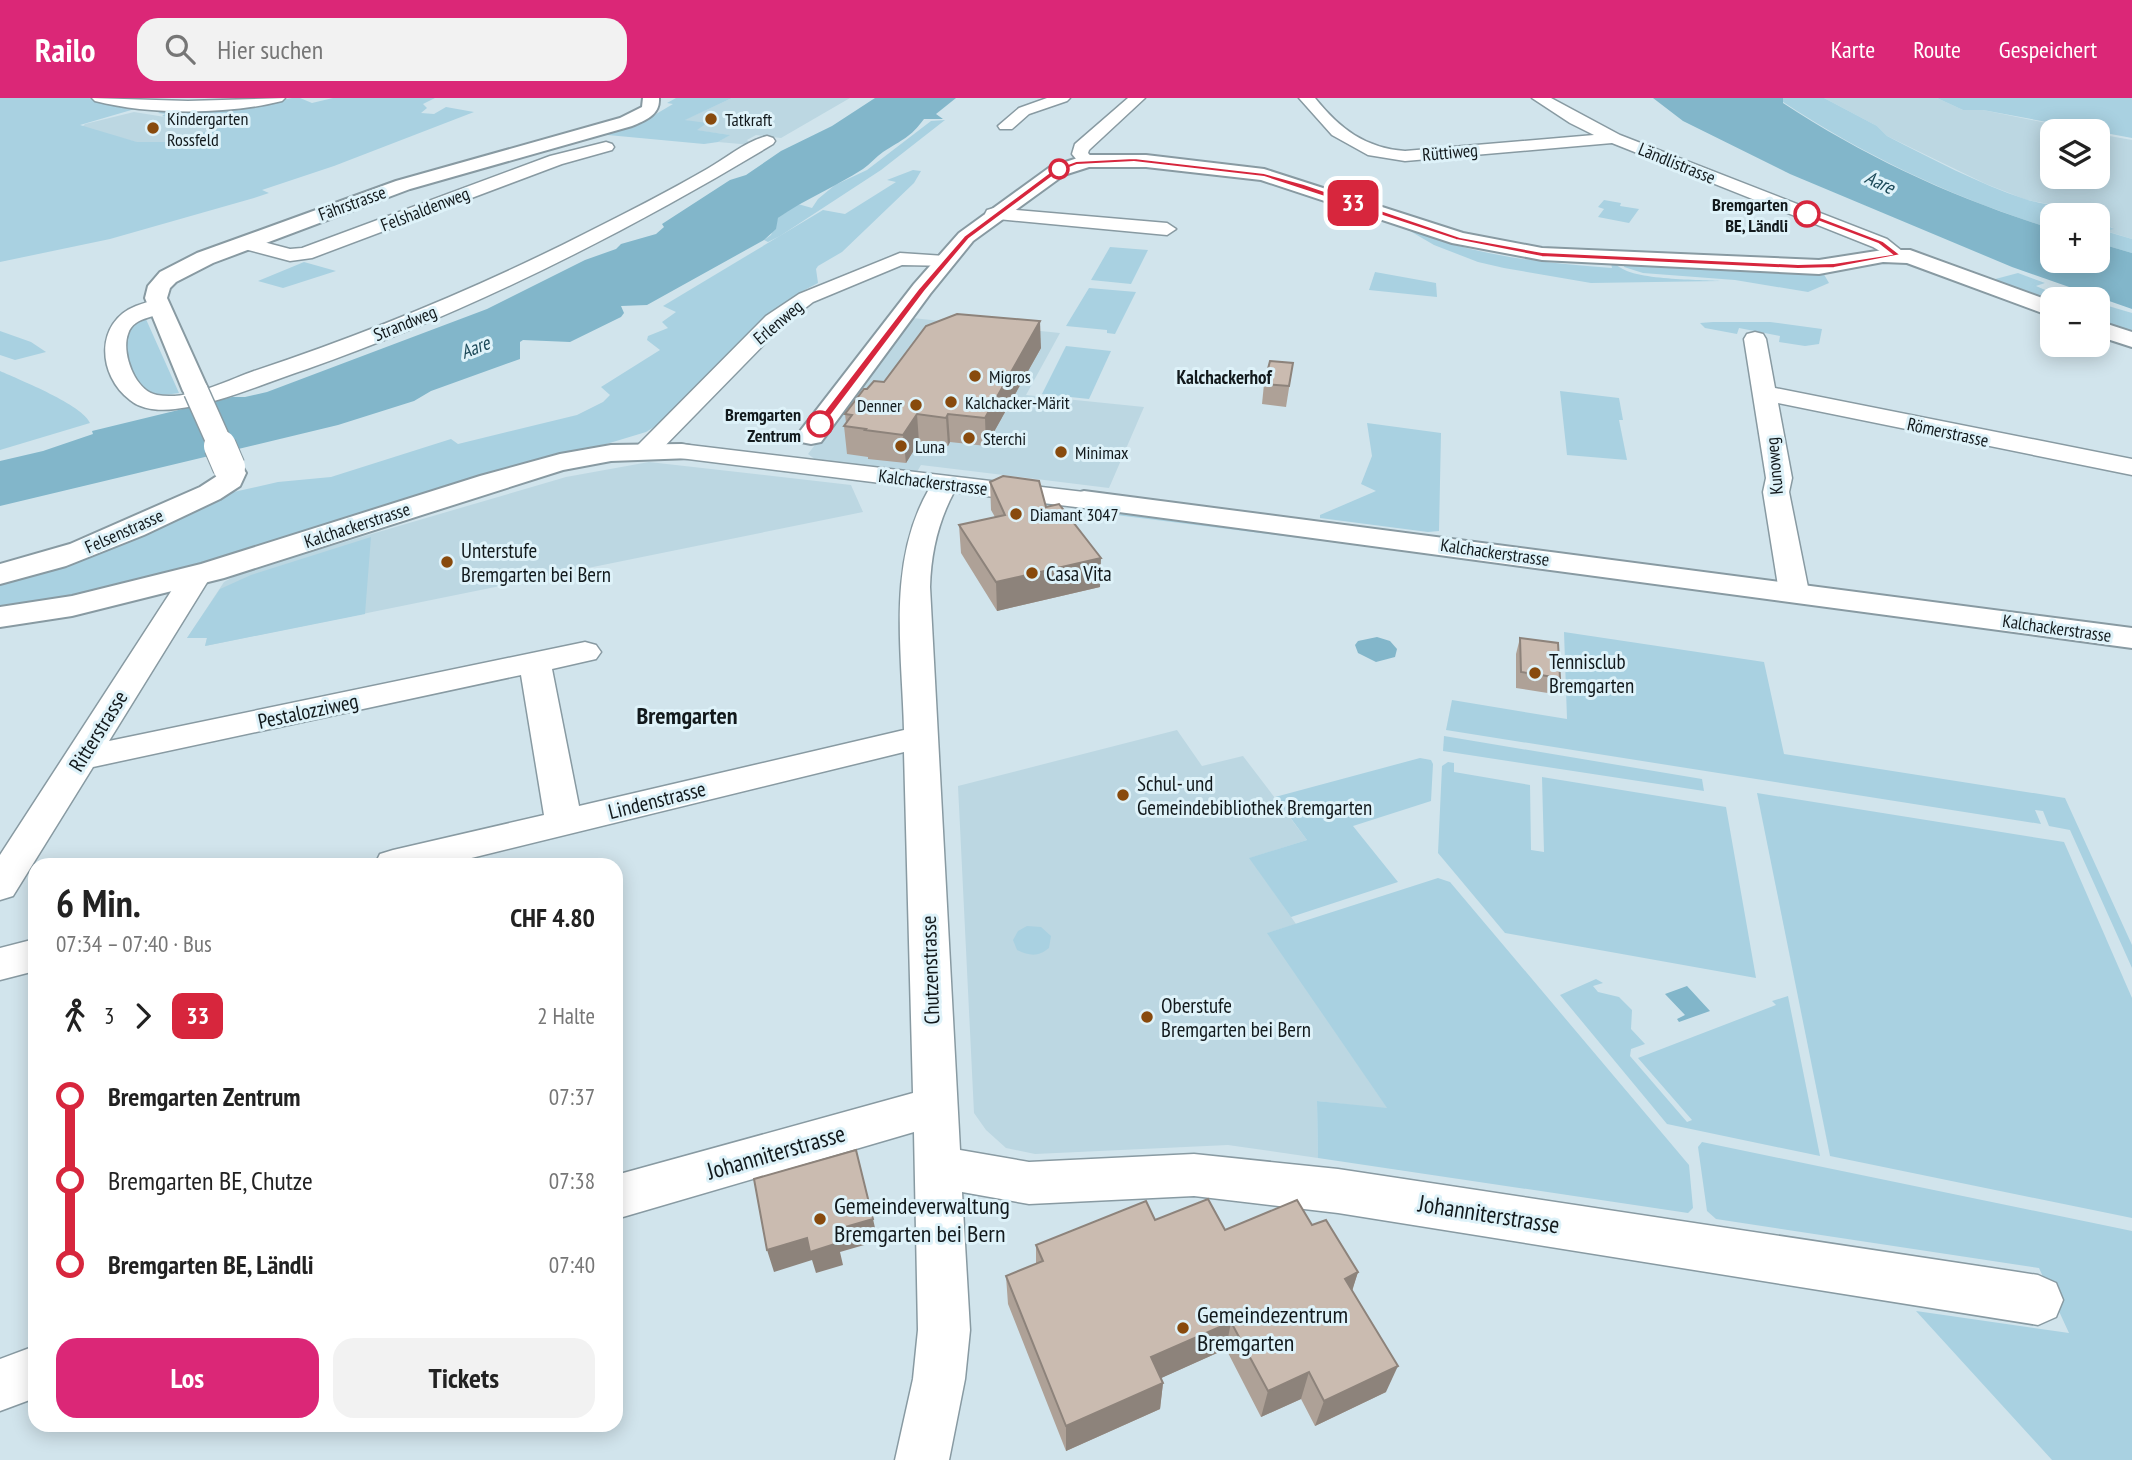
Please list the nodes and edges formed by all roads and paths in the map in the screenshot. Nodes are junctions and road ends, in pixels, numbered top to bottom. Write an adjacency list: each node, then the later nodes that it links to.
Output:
1 (100, 98): 2 (street)
2 (277, 98)
3 (651, 98): 15 (street, Fährstrasse)
4 (1062, 98): 8 (street)
5 (1137, 98): 12 (street)
6 (1307, 98): 9 (street, Rüttiweg)
7 (1540, 98): 9 (street, Ländlistrasse)
8 (1006, 126)
9 (1614, 138): 16 (street, Ländlistrasse)
10 (767, 141): 19 (street, Strandweg)
11 (606, 147): 15 (street, Felshaldenweg)
12 (1087, 161): 13 (street); 16 (street)
13 (994, 214): 14 (street); 17 (street)
14 (1167, 229)
15 (244, 243): 19 (street, Fährstrasse)
16 (1898, 255): 18 (street, Ländlistrasse)
17 (946, 262): 24 (street); 25 (street, Erlenweg)
18 (2040, 305)
19 (159, 306): 31 (street, Felsenstrasse, bridge)
20 (2110, 332): 22 (street)
21 (1755, 339): 23 (street, Kunoweg)
22 (2132, 340)
23 (1765, 393): 28 (street, Römerstrasse); 33 (street, Kunoweg)
24 (811, 436): 27 (street)
25 (646, 451): 26 (street, Kalchackerstrasse); 32 (street, Kalchackerstrasse)
26 (681, 452): 27 (street, Kalchackerstrasse)
27 (789, 465): 29 (street, Kalchackerstrasse)
28 (2132, 467)
29 (945, 484): 30 (street, Kalchackerstrasse); 38 (street, Chutzenstrasse)
30 (1084, 500): 33 (street, Kalchackerstrasse)
31 (0, 574)
32 (197, 576): 34 (street, Kalchackerstrasse); 39 (street, Ritterstrasse)
33 (1794, 592): 35 (street, Kalchackerstrasse)
34 (0, 617)
35 (2132, 638)
36 (585, 652): 37 (street, Pestalozziweg)
37 (535, 663): 39 (street, Pestalozziweg); 40 (street)
38 (921, 737): 40 (street, Lindenstrasse); 45 (street, Chutzenstrasse)
39 (81, 758): 42 (street, Ritterstrasse)
40 (564, 823): 41 (street, Lindenstrasse)
41 (418, 858)
42 (0, 886)
43 (28, 957): 44 (street)
44 (0, 964)
45 (937, 1106): 46 (street, Chutzenstrasse); 47 (street, Johanniterstrasse)
46 (939, 1167): 48 (street, Johanniterstrasse); 51 (street, Chutzenstrasse)
47 (623, 1195)
48 (2038, 1300)
49 (28, 1375): 50 (street)
50 (0, 1385)
51 (922, 1460)

